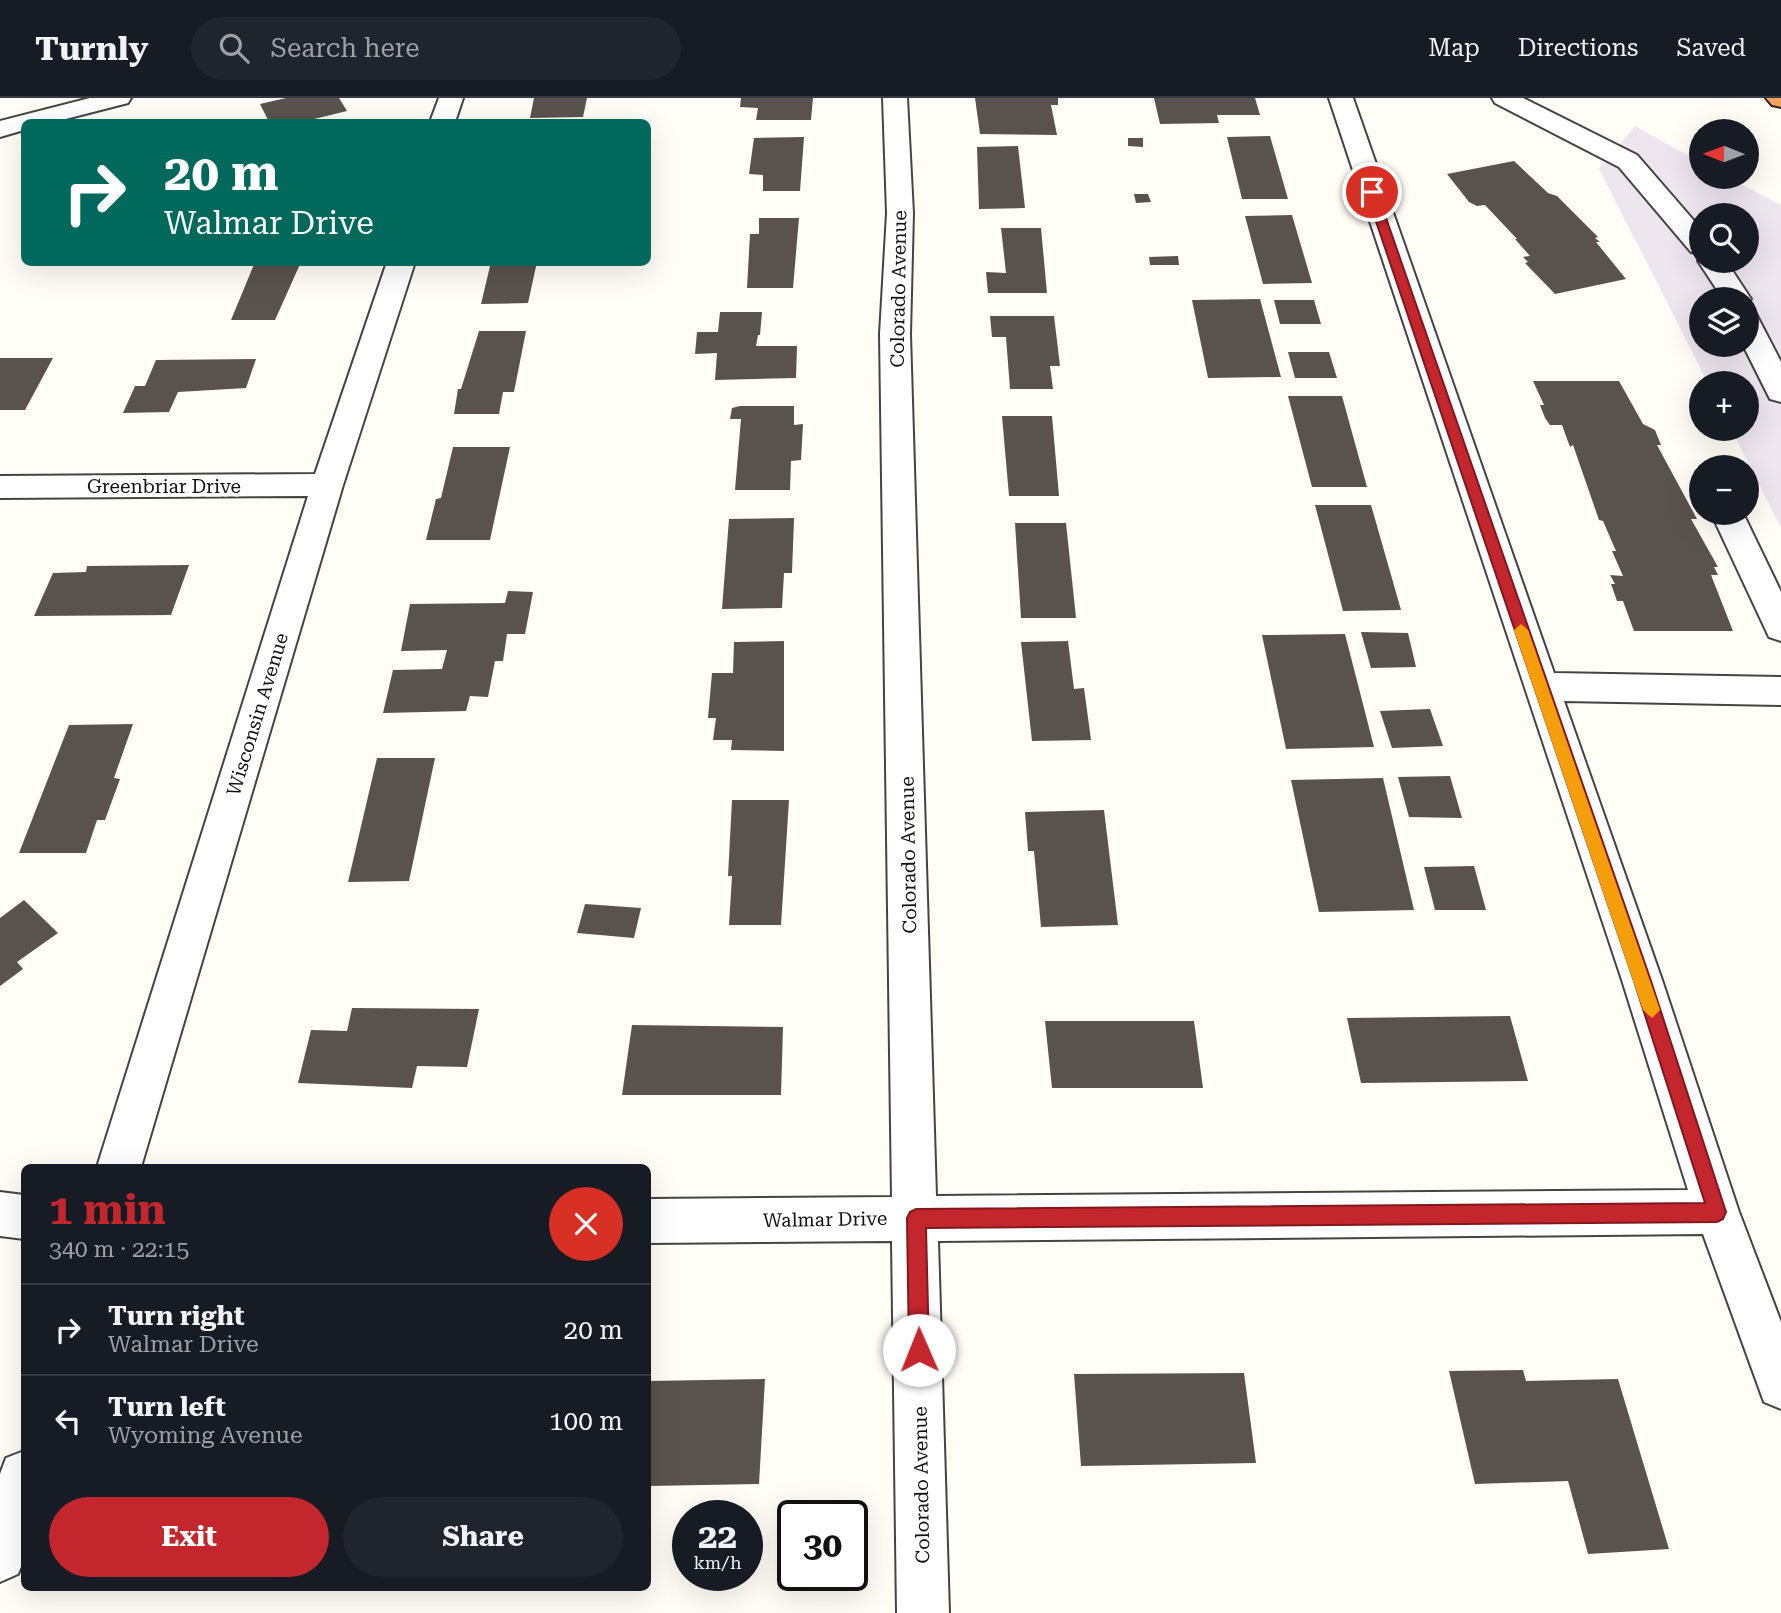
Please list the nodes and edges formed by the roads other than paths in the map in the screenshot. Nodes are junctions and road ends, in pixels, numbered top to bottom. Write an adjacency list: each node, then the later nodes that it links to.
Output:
1 (119, 98): 6 (street)
2 (451, 98): 7 (street)
3 (895, 98): 24 (street, Colorado Avenue)
4 (1341, 98): 18 (street)
5 (1504, 98): 10 (street)
6 (38, 119)
7 (444, 119)
8 (21, 124): 9 (street)
9 (0, 129)
10 (1689, 231)
11 (400, 266): 14 (street, Wisconsin Avenue)
12 (1759, 347): 13 (street)
13 (1781, 392)
14 (327, 485): 15 (street, Greenbriar Drive); 20 (street, Wisconsin Avenue)
15 (0, 487)
16 (1733, 525): 17 (street)
17 (1781, 628)
18 (1541, 687): 19 (street); 21 (street)
19 (1781, 691)
20 (120, 1164)
21 (1717, 1212): 24 (street, Walmar Drive); 26 (street)
22 (0, 1214): 23 (street)
23 (21, 1217)
24 (916, 1218): 25 (street, Walmar Drive); 29 (street, Colorado Avenue)
25 (651, 1221)
26 (1781, 1385)
27 (21, 1486): 28 (street)
28 (0, 1556)
29 (923, 1613)

